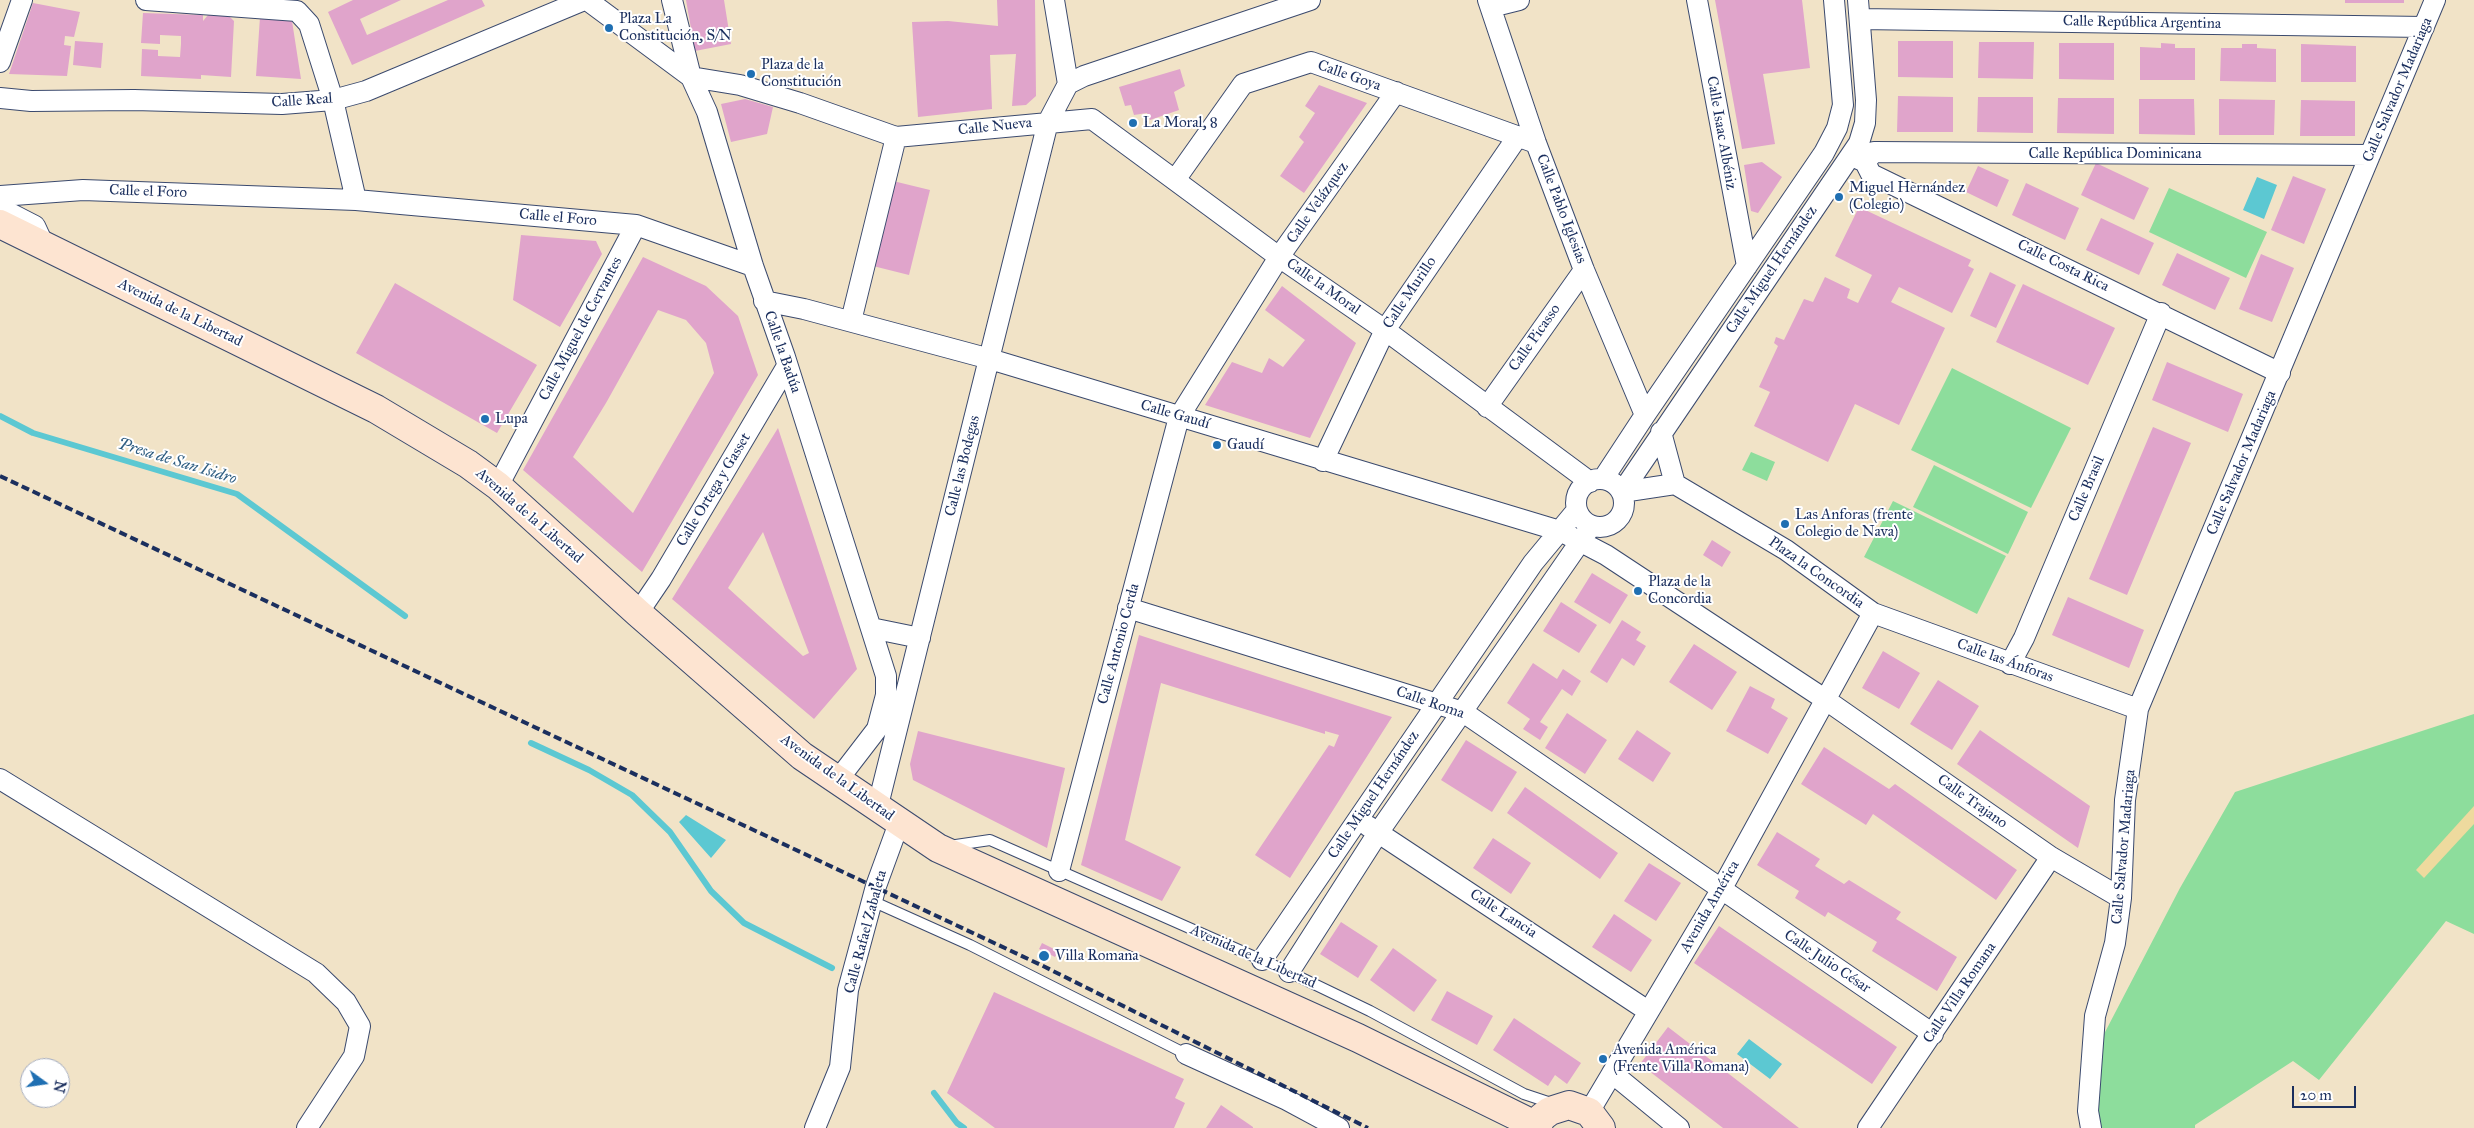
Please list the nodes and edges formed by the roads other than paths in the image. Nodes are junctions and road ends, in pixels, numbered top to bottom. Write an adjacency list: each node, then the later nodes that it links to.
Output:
1 (22, 0): 14 (street)
2 (146, 0): 19 (street)
3 (586, 0): 15 (street, Calle la Badúa); 19 (street, Calle Real)
4 (672, 0): 15 (street, Calle la Badúa)
5 (1054, 0): 16 (street)
6 (1310, 0): 16 (street)
7 (1519, 0): 11 (street)
8 (1697, 0): 36 (street, Calle Isaac Albéniz)
9 (1834, 0): 36 (street, Calle Miguel Hernández)
10 (2435, 0): 13 (street, Calle Salvador Madariaga)
11 (1489, 3): 24 (street, Calle Pablo Iglesias)
12 (1859, 10): 13 (street, Calle República Argentina); 26 (street, Calle Miguel Hernández)
13 (2424, 27): 25 (street, Calle Salvador Madariaga)
14 (0, 62)
15 (691, 77): 23 (street, Calle Nueva); 35 (street, Calle la Badúa)
16 (1068, 84): 22 (street, Calle Nueva)
17 (1396, 92): 24 (street, Calle Goya); 27 (street, Calle Goya); 34 (street, Calle Velázquez)
18 (0, 98): 20 (street, Calle Real)
19 (333, 100): 20 (street, Calle Real); 29 (street)
20 (31, 101): 21 (street, Calle Real)
21 (0, 110)
22 (1048, 122): 23 (street, Calle Nueva); 27 (street, Calle la Moral); 42 (street, Calle las Bodegas)
23 (896, 137): 40 (street)
24 (1527, 139): 37 (street, Calle Pablo Iglesias); 41 (street, Calle Murillo)
25 (2370, 155): 26 (street, Calle República Dominicana); 44 (street, Calle Salvador Madariaga)
26 (1858, 159): 39 (street, Calle Costa Rica); 48 (street, Calle Miguel Hernández)
27 (1175, 180): 34 (street, Calle la Moral)
28 (0, 196): 29 (street, Calle el Foro)
29 (356, 200): 32 (street, Calle el Foro)
30 (0, 208): 33 (street)
31 (0, 224): 33 (main road, Avenida de la Libertad)
32 (636, 225): 35 (street, Calle el Foro); 52 (street, Calle Miguel de Cervantes)
33 (44, 246): 52 (main road, Avenida de la Libertad)
34 (1280, 257): 41 (street, Calle la Moral); 47 (street, Calle Velázquez)
35 (753, 266): 38 (street, Calle la Badúa)
36 (1747, 266): 46 (street, Calle Miguel Hernández)
37 (1584, 270): 45 (street, Calle Picasso); 46 (street, Calle Pablo Iglesias)
38 (764, 301): 40 (street, Calle Gaudí); 43 (street, Calle la Badúa)
39 (2162, 313): 44 (street, Calle Costa Rica); 62 (street, Calle Brasil)
40 (850, 321): 42 (street, Calle Gaudí)
41 (1385, 330): 45 (street, Calle la Moral); 49 (street, Calle Murillo)
42 (990, 359): 47 (street, Calle Gaudí); 61 (street, Calle las Bodegas)
43 (787, 366): 58 (street, Calle Ortega y Gasset); 60 (street, Calle la Badúa)
44 (2280, 373): 66 (street, Calle Salvador Madariaga)
45 (1487, 407): 50 (street, Calle la Moral)
46 (1644, 415): 50 (street, Calle Miguel Hernández)
47 (1178, 417): 49 (street, Calle Gaudí); 57 (street, Calle Antonio Cerda)
48 (1661, 432): 51 (street); 53 (street, Calle Miguel Hernández)
49 (1323, 461): 55 (street, Calle Gaudí)
50 (1596, 480): 53 (street); 54 (street)
51 (1675, 484): 53 (street); 59 (street, Plaza la Concordia)
52 (498, 486): 58 (main road, Avenida de la Libertad)
53 (1622, 492): 56 (street)
54 (1577, 510): 55 (street, Calle Miguel Hernández); 56 (street)
55 (1560, 531): 56 (street, Calle Gaudí); 65 (street, Calle Miguel Hernández)
56 (1586, 533): 64 (street); 67 (street, Calle Miguel Hernández)
57 (1128, 608): 65 (street, Calle Roma); 76 (street, Calle Antonio Cerda)
58 (638, 613): 70 (main road, Avenida de la Libertad)
59 (1872, 613): 62 (street, Calle las Ánforas); 64 (street, Plaza la Concordia)
60 (871, 628): 61 (street); 63 (street, Calle la Badúa)
61 (920, 638): 68 (street, Calle las Bodegas)
62 (2010, 664): 66 (street, Calle las Ánforas)
63 (886, 676): 68 (street); 70 (street, Calle la Badúa)
64 (1826, 700): 75 (street, Calle Trajano); 77 (street, Avenida América)
65 (1436, 704): 67 (street, Calle Roma); 72 (street, Calle Miguel Hernández)
66 (2138, 709): 78 (street, Calle Salvador Madariaga)
67 (1463, 712): 73 (street, Calle Miguel Hernández); 77 (street, Calle Roma)
68 (900, 715): 71 (street, Calle las Bodegas)
69 (0, 779): 89 (street)
70 (836, 781): 71 (main road, Avenida de la Libertad)
71 (888, 816): 74 (main road, Avenida de la Libertad); 79 (street, Calle Rafael Zabaleta)
72 (1358, 818): 73 (street, Calle Lancia); 80 (street, Calle Miguel Hernández)
73 (1378, 833): 81 (street, Calle Miguel Hernández); 82 (street, Calle Lancia)
74 (938, 848): 76 (lane, Avenida de la Libertad); 88 (main road, Avenida de la Libertad)
75 (2051, 856): 78 (street, Calle Trajano); 83 (street, Calle Villa Romana)
76 (1059, 871): 80 (lane, Avenida de la Libertad)
77 (1721, 890): 82 (street, Avenida América); 83 (street, Calle Julio César)
78 (2121, 898): 94 (street, Calle Salvador Madariaga)
79 (872, 901): 84 (lane); 90 (street, Calle Rafael Zabaleta)
80 (1262, 960): 81 (lane, Avenida de la Libertad)
81 (1290, 972): 86 (lane, Avenida de la Libertad)
82 (1648, 1011): 85 (street, Avenida América)
83 (1933, 1034): 93 (street, Calle Villa Romana)
84 (1186, 1054): 91 (street)
85 (1612, 1073): 87 (street, Avenida América); 92 (street)
86 (1560, 1106): 87 (main road); 88 (main road)
87 (1595, 1120)
88 (1536, 1127)
89 (307, 1128)
90 (816, 1128)
91 (1339, 1128)
92 (1679, 1128)
93 (1868, 1128)
94 (2091, 1128)

